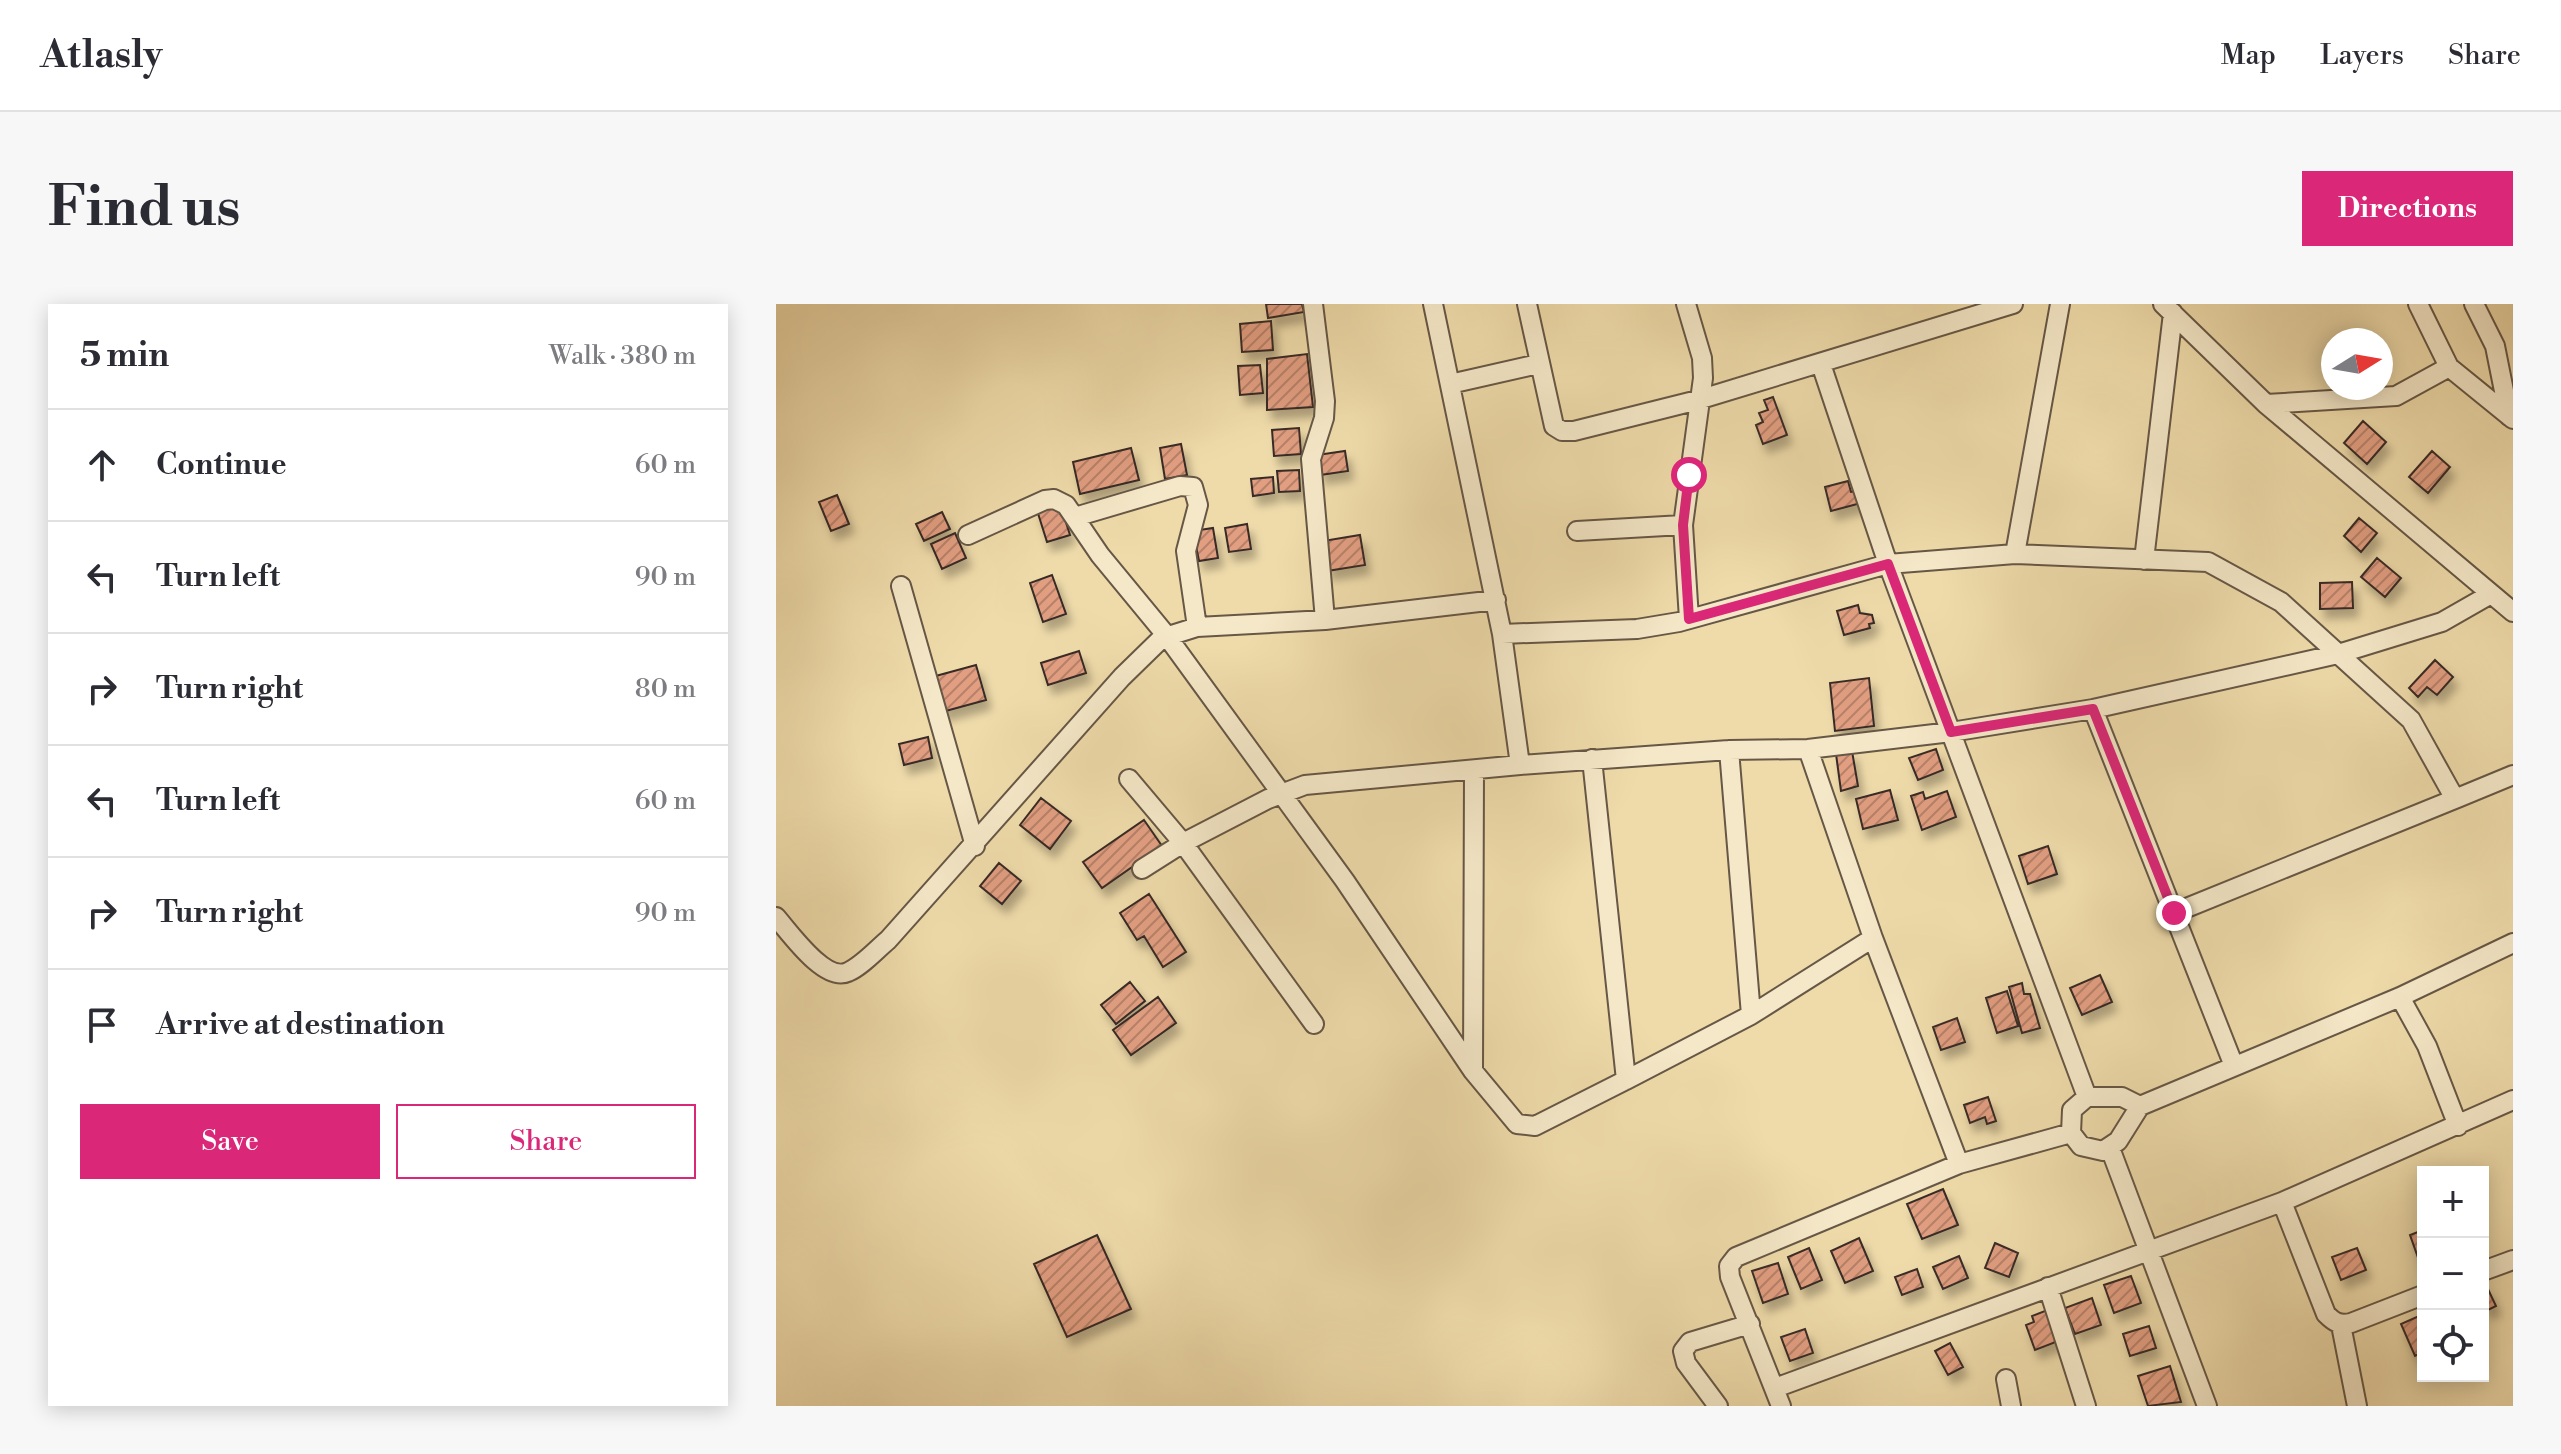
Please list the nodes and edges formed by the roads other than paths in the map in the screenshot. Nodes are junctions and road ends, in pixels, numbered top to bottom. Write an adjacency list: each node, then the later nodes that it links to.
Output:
1 (1313, 304): 29 (street)
2 (1433, 304): 13 (street)
3 (1527, 304): 10 (street)
4 (1686, 304): 14 (street)
5 (2013, 304): 11 (street)
6 (2060, 304): 21 (street)
7 (2418, 304): 12 (street)
8 (2474, 304): 16 (street)
9 (2168, 308): 15 (street); 22 (street)
10 (1538, 364): 13 (street); 14 (street)
11 (1821, 364): 14 (street); 23 (street)
12 (2449, 367): 15 (street); 16 (street)
13 (1450, 384): 26 (street)
14 (1698, 400): 18 (street)
15 (2266, 404): 25 (street)
16 (2511, 418)
17 (1075, 517): 20 (street); 30 (street); 32 (street)
18 (1683, 525): 19 (street); 28 (street)
19 (1577, 531)
20 (968, 535)
21 (2015, 554): 22 (street); 23 (street)
22 (2144, 560): 33 (street)
23 (1888, 564): 28 (street); 35 (street)
24 (901, 586): 46 (street)
25 (2491, 594): 27 (street); 33 (street)
26 (1496, 600): 29 (street); 31 (street)
27 (2513, 612)
28 (1689, 619): 31 (street)
29 (1325, 620): 30 (street)
30 (1197, 627): 32 (street)
31 (1502, 634): 39 (street)
32 (1166, 635): 43 (street); 46 (street)
33 (2338, 654): 34 (street); 44 (street)
34 (2093, 709): 35 (street); 48 (street)
35 (1951, 732): 36 (street); 58 (street)
36 (1808, 749): 37 (street); 50 (street)
37 (1729, 750): 38 (street); 53 (street)
38 (1592, 759): 39 (street); 57 (street)
39 (1520, 765): 40 (street)
40 (1474, 771): 43 (street); 56 (street)
41 (2513, 775): 44 (street)
42 (1129, 779): 45 (street)
43 (1282, 792): 45 (street); 56 (street)
44 (2455, 799): 48 (street)
45 (1183, 843): 47 (street); 54 (street)
46 (975, 846): 49 (street)
47 (1142, 869)
48 (2174, 913): 55 (street)
49 (776, 917)
50 (1873, 938): 53 (street); 64 (street)
51 (2513, 943): 52 (street)
52 (2400, 997): 55 (street); 61 (street)
53 (1751, 1015): 57 (street)
54 (1314, 1024)
55 (2234, 1066): 60 (street)
56 (1473, 1071): 57 (street)
57 (1626, 1080)
58 (2087, 1097): 60 (street); 62 (street)
59 (2513, 1100): 61 (street)
60 (2140, 1106): 63 (street)
61 (2458, 1126): 65 (street)
62 (2071, 1133): 63 (street); 64 (street)
63 (2110, 1148): 66 (street)
64 (1959, 1164): 71 (street)
65 (2282, 1202): 66 (street); 72 (street)
66 (2150, 1250): 69 (street); 78 (street)
67 (2513, 1260): 68 (street)
68 (2489, 1269)
69 (2048, 1287): 74 (street); 77 (street)
70 (2417, 1297): 72 (street)
71 (1750, 1324): 74 (street); 75 (street)
72 (2341, 1325): 79 (street)
73 (2006, 1379): 76 (street)
74 (1778, 1397)
75 (1718, 1406)
76 (2011, 1406)
77 (2086, 1406)
78 (2207, 1406)
79 (2357, 1406)

